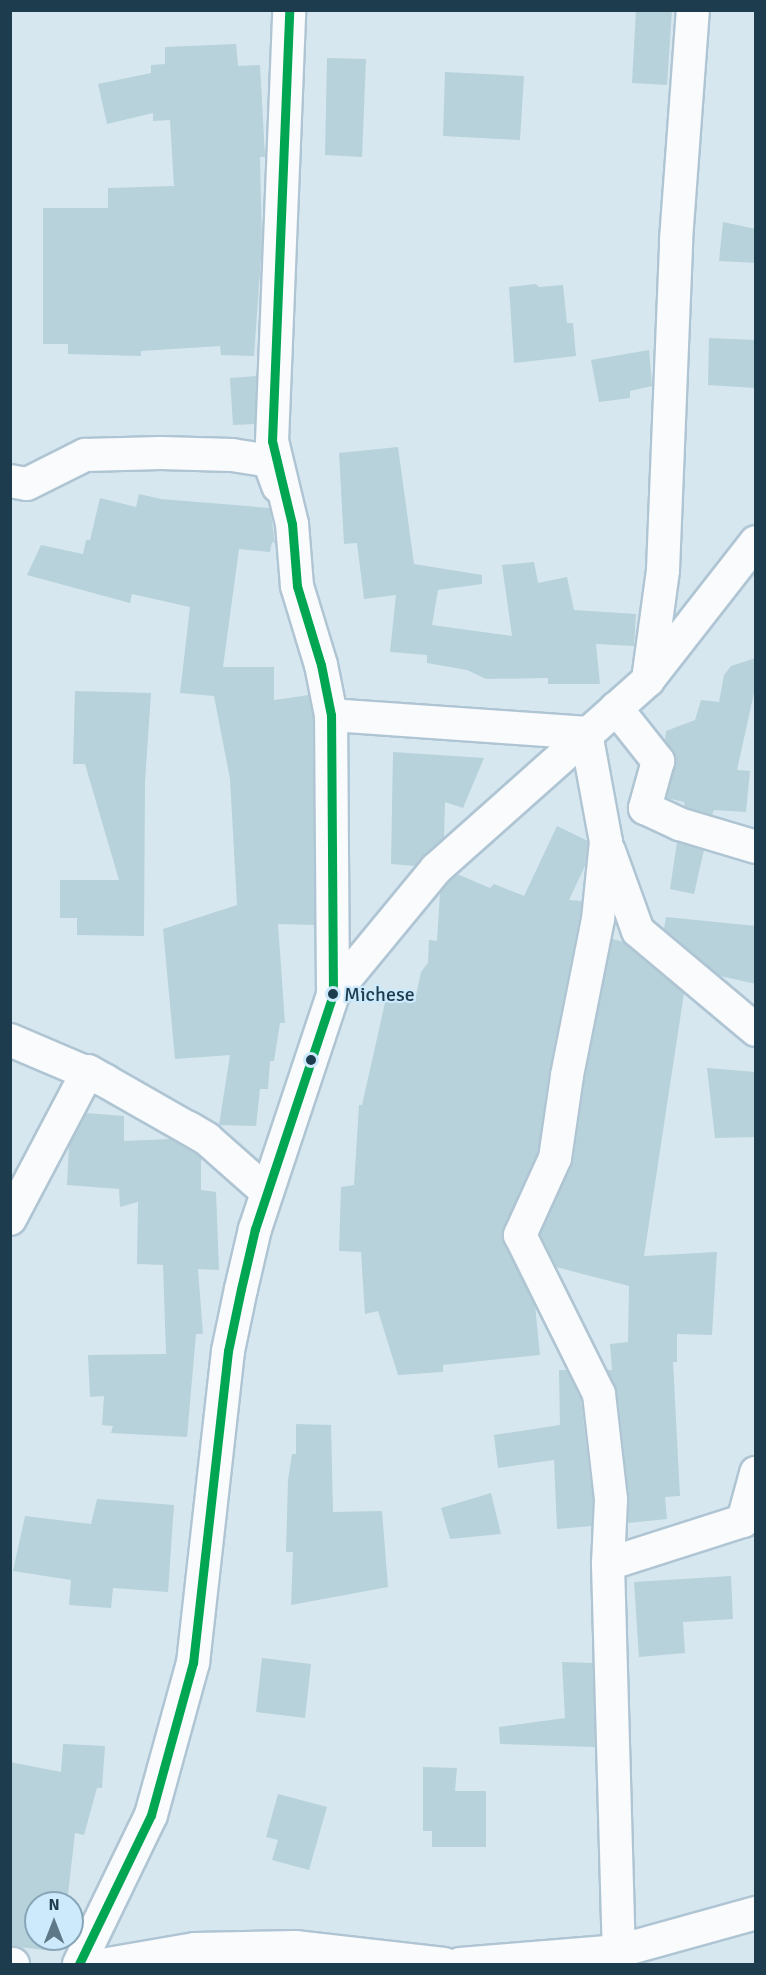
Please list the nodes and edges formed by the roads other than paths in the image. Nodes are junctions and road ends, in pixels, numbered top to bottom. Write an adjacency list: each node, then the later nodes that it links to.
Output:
1 (289, 10): 4 (street)
2 (693, 10): 6 (street)
3 (10, 480): 4 (street)
4 (292, 524): 8 (street)
5 (756, 542): 6 (street)
6 (648, 680): 7 (street)
7 (616, 708): 9 (street); 11 (street)
8 (331, 715): 9 (street); 12 (street)
9 (586, 733): 10 (street); 12 (street)
10 (606, 842): 13 (street); 19 (street)
11 (756, 847)
12 (333, 994): 16 (street)
13 (756, 1030)
14 (10, 1040): 15 (street)
15 (87, 1071): 16 (street); 17 (street)
16 (267, 1192): 22 (street)
17 (10, 1219)
18 (756, 1473): 19 (street)
19 (608, 1564): 21 (street)
20 (756, 1913): 21 (street)
21 (619, 1958): 25 (street)
22 (80, 1965)
23 (108, 1965): 24 (street)
24 (444, 1965)
25 (460, 1965)

